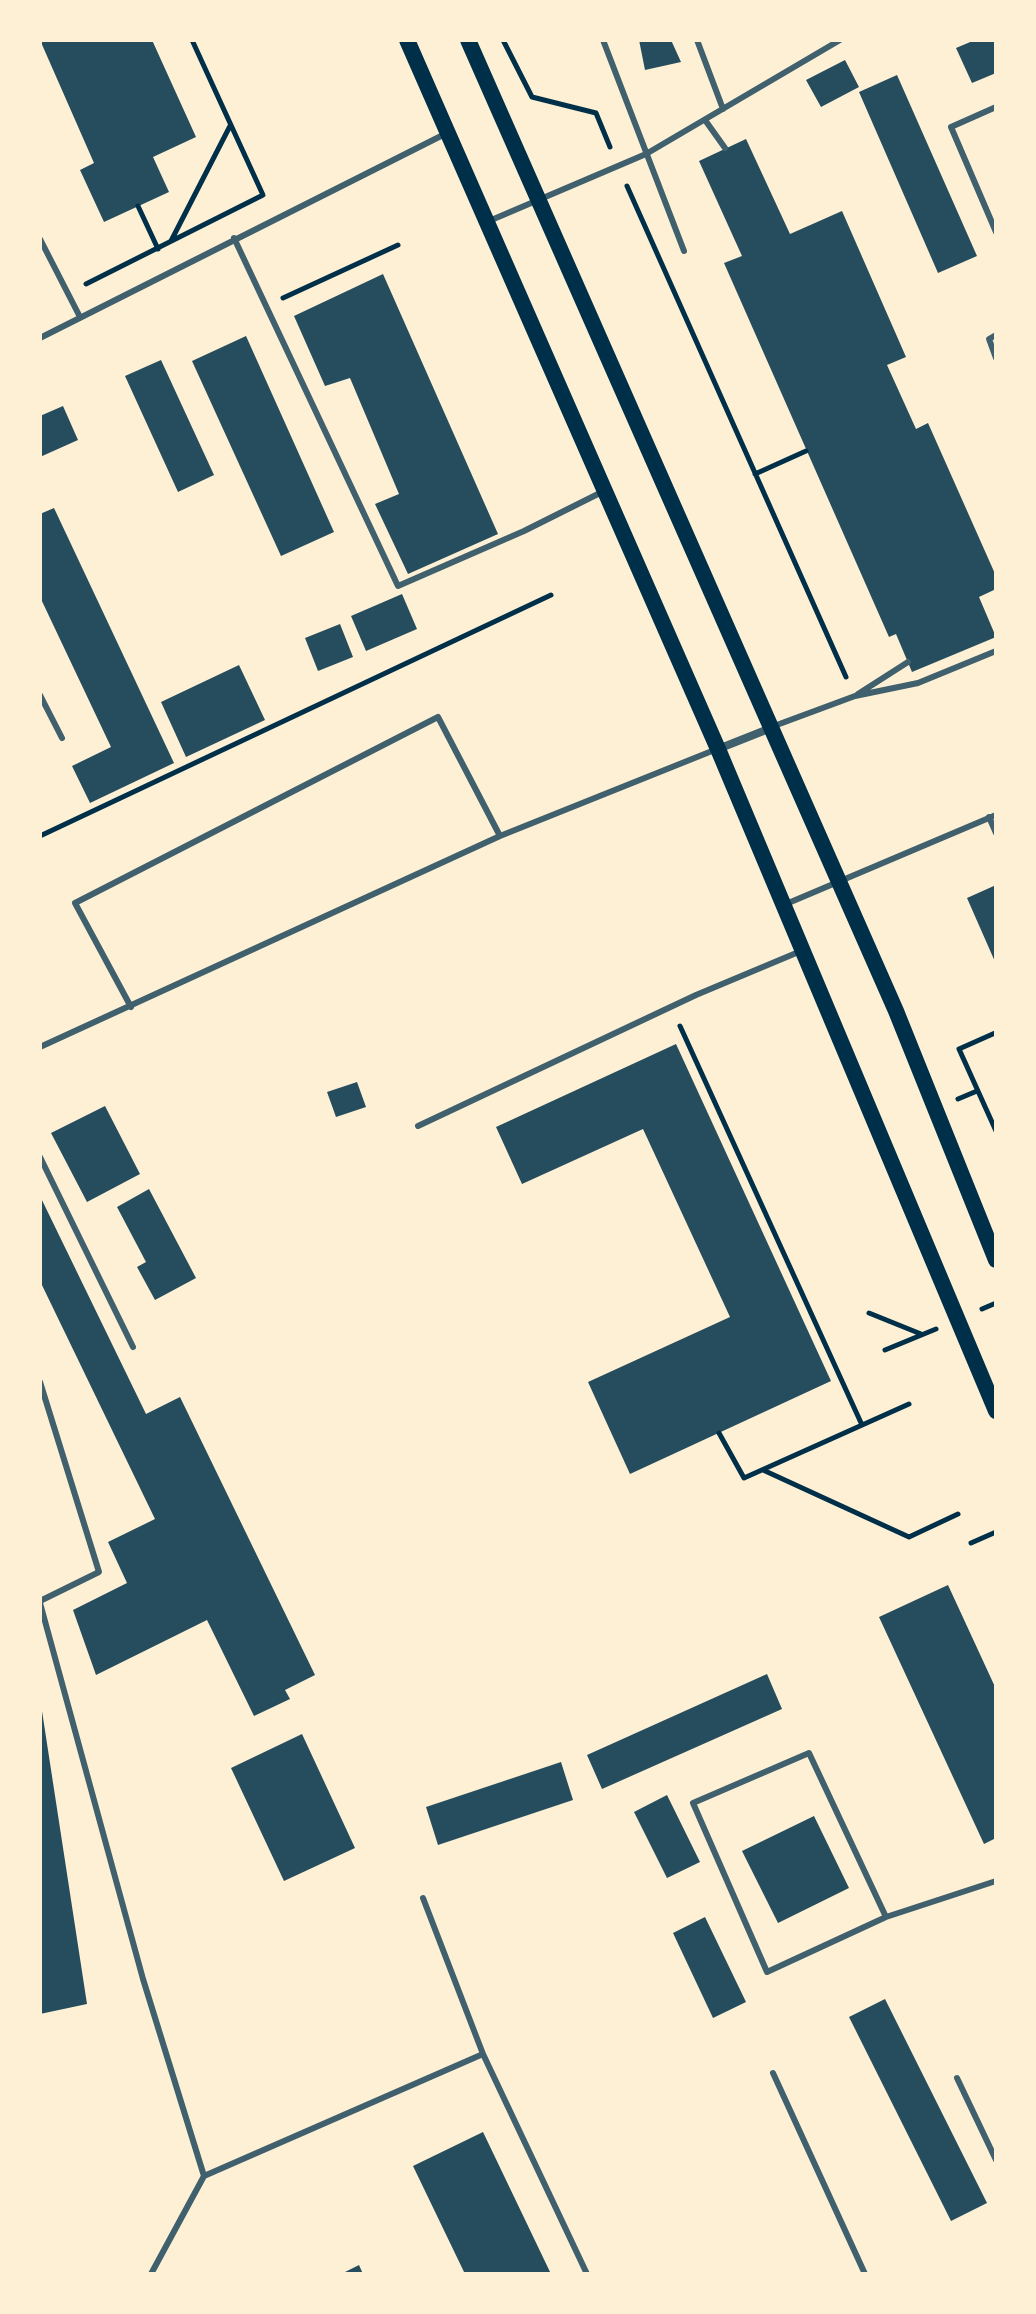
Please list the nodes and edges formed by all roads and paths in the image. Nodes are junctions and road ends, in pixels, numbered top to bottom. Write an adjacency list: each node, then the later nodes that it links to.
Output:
1 (192, 40): 11 (path)
2 (407, 40): 12 (main road)
3 (468, 40): 16 (main road)
4 (503, 40): 15 (path)
5 (603, 40): 14 (lane)
6 (697, 40): 9 (lane)
7 (840, 40): 9 (lane)
8 (996, 107): 19 (lane)
9 (723, 109): 10 (lane)
10 (705, 120): 13 (lane); 14 (lane)
11 (230, 125): 22 (path); 22 (path)
12 (448, 132): 18 (main road); 20 (lane)
13 (725, 148)
14 (646, 154): 15 (lane); 25 (lane)
15 (618, 166): 16 (lane); 34 (path)
16 (540, 198): 18 (lane); 41 (main road)
17 (138, 206): 24 (path)
18 (489, 221): 35 (main road)
19 (996, 232)
20 (234, 238): 26 (lane); 28 (lane)
21 (40, 239): 27 (lane)
22 (171, 241): 24 (path)
23 (398, 245): 28 (path)
24 (158, 247): 26 (path); 27 (path)
25 (684, 251)
26 (169, 271): 29 (lane)
27 (67, 294): 29 (lane)
28 (266, 305): 35 (lane)
29 (80, 317): 31 (lane)
30 (996, 335): 32 (lane)
31 (40, 338)
32 (996, 358)
33 (806, 451): 34 (path)
34 (755, 474): 40 (path)
35 (605, 491): 43 (main road)
36 (551, 595): 46 (path)
37 (996, 651): 40 (lane)
38 (908, 662): 40 (lane)
39 (40, 695): 42 (lane)
40 (855, 696): 41 (lane)
41 (771, 728): 43 (street); 48 (main road)
42 (62, 738)
43 (718, 749): 47 (lane); 49 (main road)
44 (992, 816): 45 (lane); 48 (lane)
45 (996, 833)
46 (40, 836)
47 (500, 836): 51 (lane); 51 (lane)
48 (839, 880): 49 (lane); 58 (main road)
49 (782, 906): 50 (main road)
50 (801, 951): 52 (lane); 64 (main road)
51 (131, 1007): 54 (lane)
52 (672, 1007): 55 (lane); 65 (path)
53 (995, 1033): 56 (path)
54 (40, 1047)
55 (418, 1126)
56 (996, 1131)
57 (40, 1157): 60 (lane)
58 (996, 1260)
59 (869, 1313): 61 (path)
60 (133, 1347)
61 (885, 1350)
62 (40, 1382): 71 (lane)
63 (909, 1404): 65 (path)
64 (996, 1411)
65 (862, 1425): 67 (path)
66 (719, 1433): 67 (path)
67 (762, 1469): 68 (path)
68 (958, 1514)
69 (996, 1532): 70 (path)
70 (971, 1543)
71 (40, 1602): 79 (lane)
72 (996, 1881): 74 (lane)
73 (423, 1898): 75 (lane)
74 (886, 1917): 74 (lane)
75 (483, 2054): 79 (lane); 81 (lane)
76 (773, 2073): 82 (lane)
77 (957, 2078): 78 (lane)
78 (996, 2160)
79 (204, 2176): 80 (lane)
80 (151, 2274)
81 (587, 2274)
82 (865, 2274)

